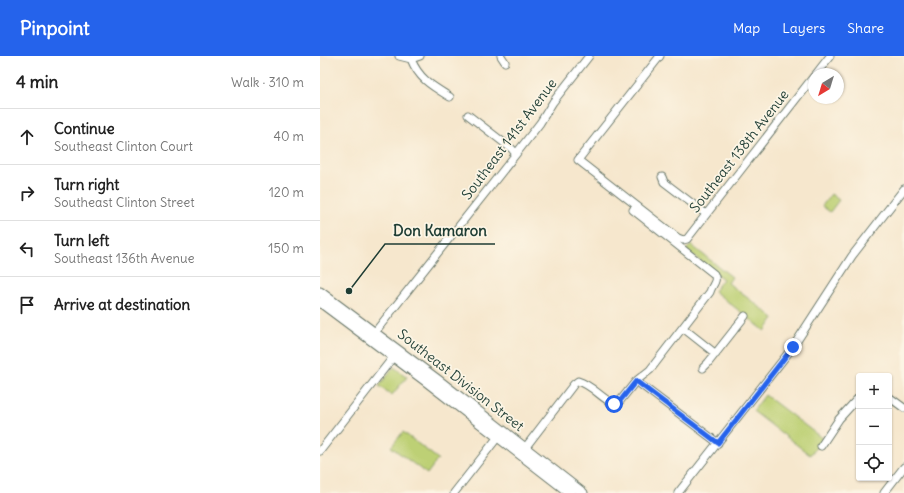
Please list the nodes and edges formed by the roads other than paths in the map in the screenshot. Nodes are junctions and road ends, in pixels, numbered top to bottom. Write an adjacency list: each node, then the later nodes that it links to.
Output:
1 (399, 56): 6 (street)
2 (420, 56): 6 (street)
3 (589, 56): 11 (street, Southeast 141st Avenue)
4 (660, 56): 15 (street, Southeast 138th Avenue)
5 (830, 56): 7 (street, Southeast 138th Avenue)
6 (411, 58): 9 (street)
7 (821, 68)
8 (808, 84): 15 (street, Southeast 138th Avenue)
9 (450, 96)
10 (468, 115): 11 (street)
11 (516, 154): 20 (street, Southeast 141st Avenue)
12 (662, 177): 15 (street)
13 (904, 189): 30 (street)
14 (633, 210): 19 (street)
15 (706, 214)
16 (320, 292): 20 (main road, Southeast Division Street)
17 (320, 302): 20 (main road, Southeast Division Street)
18 (745, 316): 21 (street)
19 (682, 328): 21 (street); 25 (street)
20 (372, 335): 22 (main road, Southeast Division Street); 23 (main road, Southeast Division Street)
21 (716, 354): 24 (street)
22 (394, 356): 23 (main road); 29 (main road, Southeast Division Street); 33 (street)
23 (420, 366): 29 (main road, Southeast Division Street)
24 (703, 368)
25 (636, 381): 30 (street); 32 (street)
26 (892, 398): 28 (street)
27 (856, 400): 31 (street)
28 (904, 408)
29 (501, 434): 32 (main road, Southeast Division Street); 35 (street); 36 (main road, Southeast Division Street)
30 (718, 443): 38 (street)
31 (821, 446)
32 (525, 448): 37 (main road, Southeast Division Street)
33 (320, 451)
34 (904, 467): 39 (street)
35 (454, 493)
36 (570, 493)
37 (583, 493)
38 (678, 493)
39 (884, 493)

